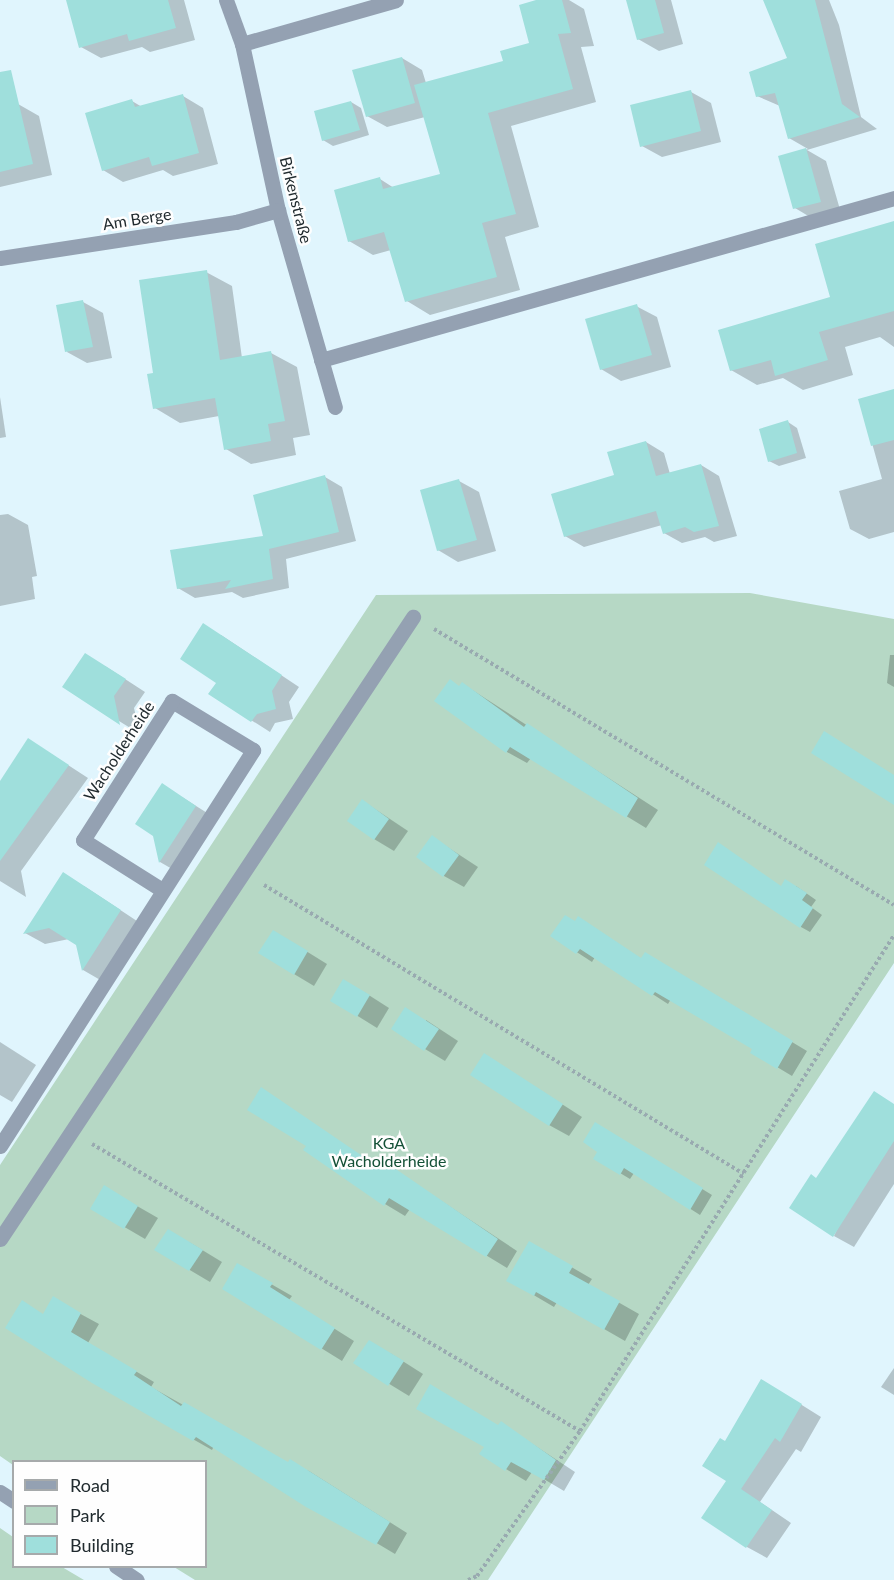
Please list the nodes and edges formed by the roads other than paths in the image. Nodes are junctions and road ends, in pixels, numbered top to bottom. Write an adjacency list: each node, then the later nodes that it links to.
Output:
1 (226, 0): 3 (street, Birkenstraße)
2 (396, 0): 3 (street)
3 (242, 44): 5 (street, Birkenstraße)
4 (894, 198): 7 (street)
5 (278, 210): 6 (street, Am Berge); 7 (street, Birkenstraße)
6 (0, 258)
7 (321, 360): 8 (street, Birkenstraße)
8 (335, 407)
9 (413, 617): 12 (street)
10 (162, 890): 10 (street, Wacholderheide); 11 (street, Wacholderheide)
11 (0, 1146)
12 (0, 1239)
13 (119, 1568): 14 (street)
14 (136, 1580)

